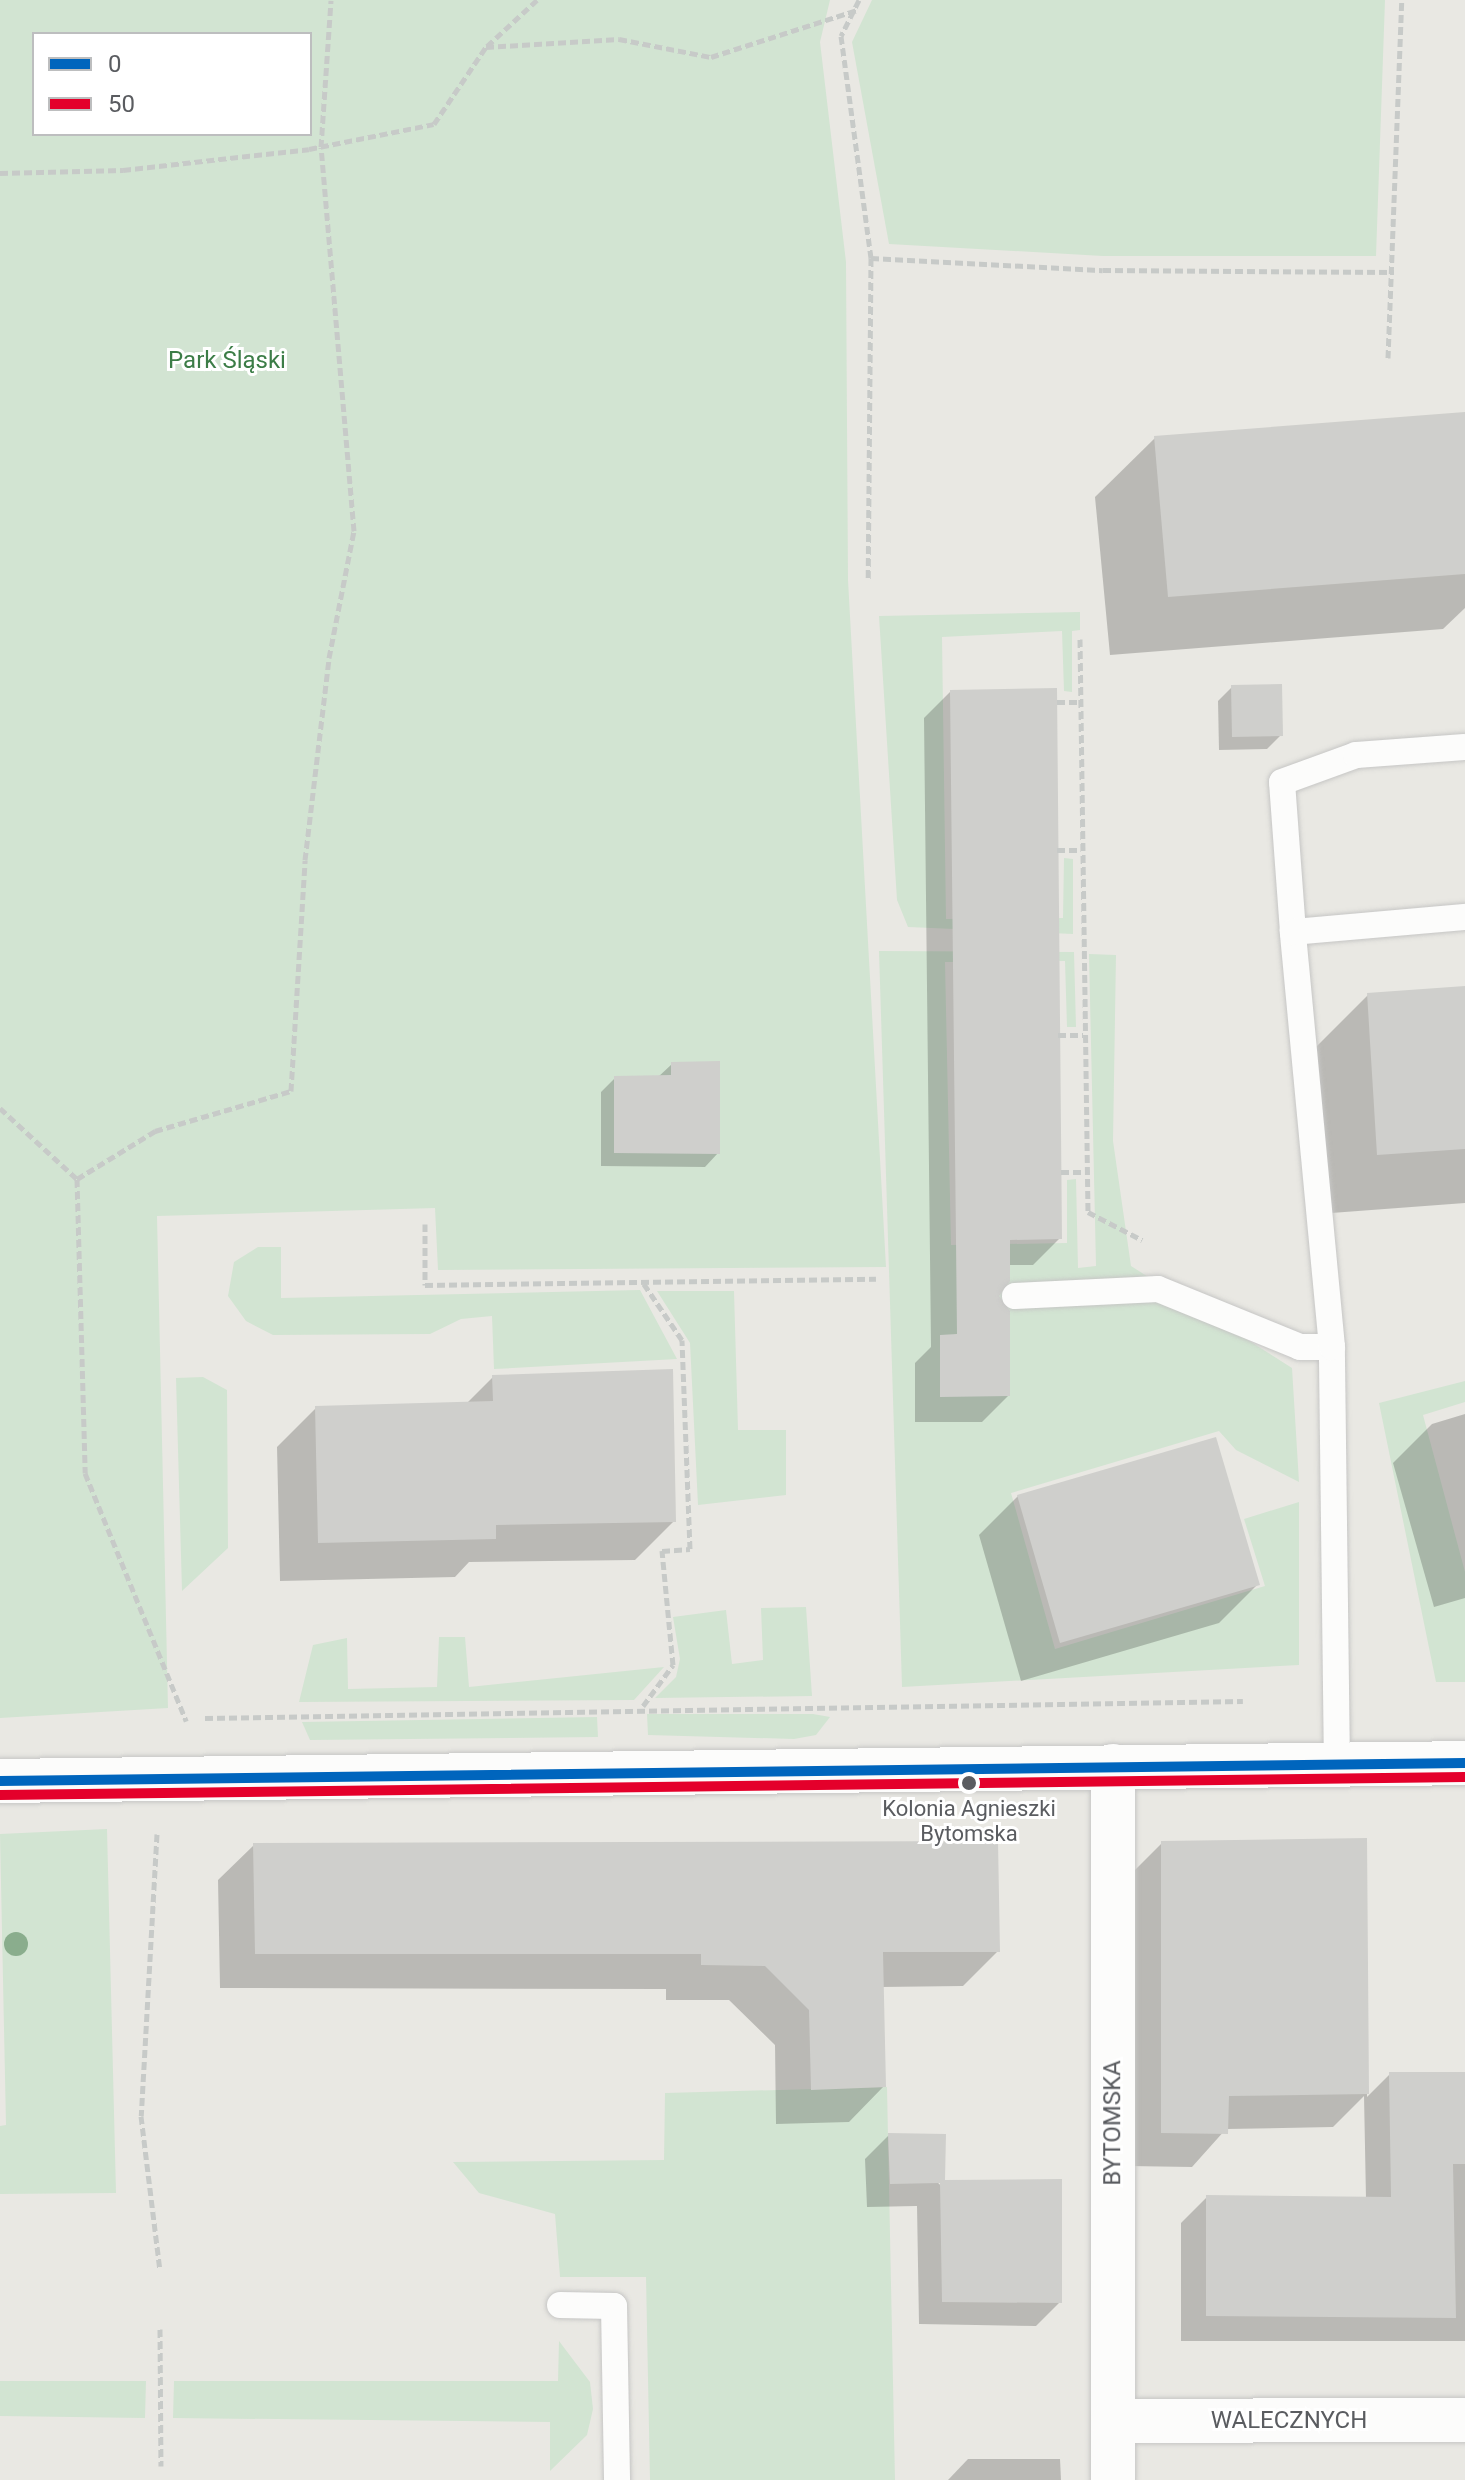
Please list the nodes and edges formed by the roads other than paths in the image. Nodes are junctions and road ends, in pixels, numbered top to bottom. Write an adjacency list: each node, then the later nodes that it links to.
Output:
1 (1465, 747): 3 (lane)
2 (1465, 917): 3 (lane)
3 (1293, 932): 5 (lane)
4 (1015, 1296): 5 (lane)
5 (1332, 1347): 8 (lane)
6 (1465, 1763): 8 (street)
7 (1113, 1766): 8 (street); 9 (street); 12 (street, BYTOMSKA)
8 (1337, 1769)
9 (0, 1781)
10 (560, 2305): 13 (lane)
11 (1465, 2420): 12 (street, WALECZNYCH)
12 (1113, 2421): 14 (street, BYTOMSKA)
13 (617, 2480)
14 (1113, 2480)

